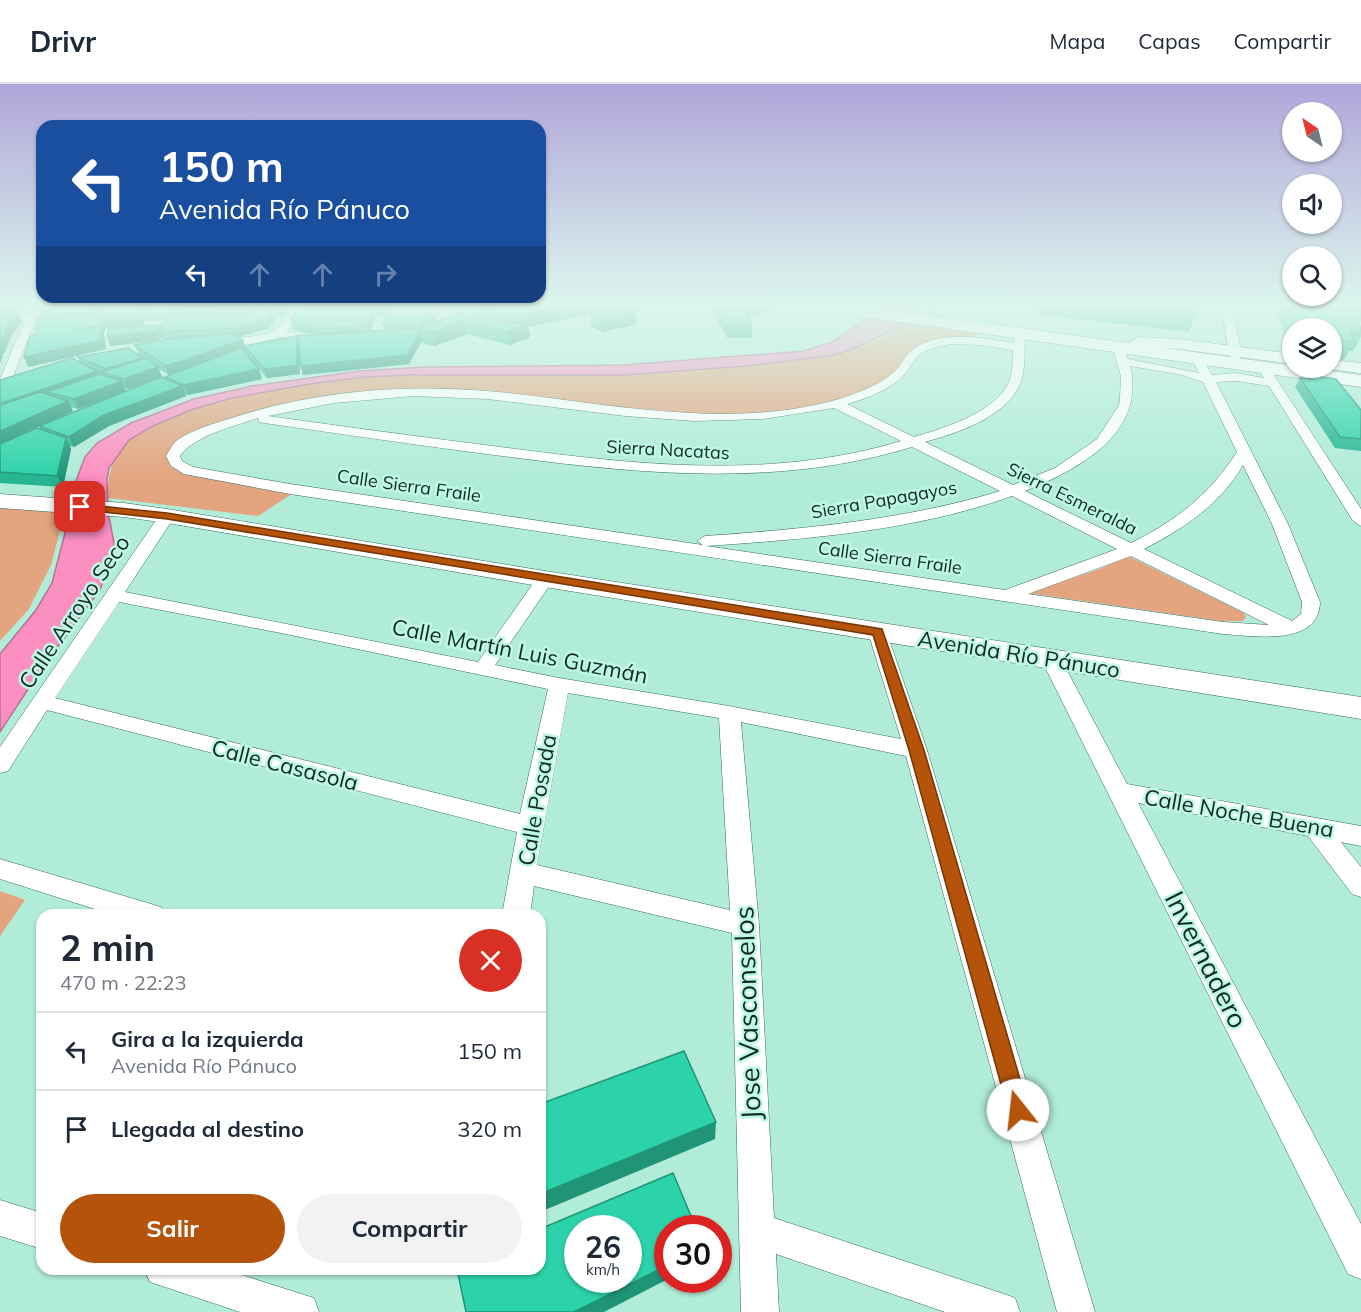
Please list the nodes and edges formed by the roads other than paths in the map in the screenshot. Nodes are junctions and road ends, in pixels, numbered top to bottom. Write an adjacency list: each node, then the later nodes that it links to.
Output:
1 (12, 363): 16 (street)
2 (907, 363): 20 (street)
3 (1018, 363): 22 (street, Sierra Nacatas)
4 (1124, 363): 24 (street, Sierra Papagayos)
5 (1151, 363): 15 (street)
6 (1200, 363): 15 (street)
7 (1230, 363): 10 (highway)
8 (1282, 366): 10 (highway)
9 (1342, 366): 12 (street)
10 (1264, 368): 18 (street)
11 (1342, 369): 12 (highway)
12 (1361, 370)
13 (1342, 376): 17 (highway)
14 (1334, 378): 19 (street)
15 (1207, 379): 18 (street); 23 (street)
16 (5, 381)
17 (1361, 381)
18 (1273, 383): 27 (street)
19 (1361, 387)
20 (834, 403): 21 (street); 22 (street, Sierra Esmeralda)
21 (251, 417): 22 (street, Sierra Nacatas); 28 (street, Calle Sierra Fraile)
22 (913, 443): 24 (street, Sierra Esmeralda)
23 (1244, 452): 29 (street); 33 (street)
24 (1010, 491): 28 (street, Sierra Papagayos); 29 (street, Sierra Esmeralda)
25 (0, 501): 26 (street, Avenida Río Pánuco)
26 (167, 516): 30 (street, Avenida Río Pánuco); 32 (street, Calle Arroyo Seco)
27 (1361, 520)
28 (664, 544): 31 (street, Calle Sierra Fraile)
29 (1131, 550): 31 (street); 33 (street, Sierra Esmeralda)
30 (545, 579): 34 (street, Avenida Río Pánuco); 36 (street)
31 (1006, 595): 33 (street, Calle Sierra Fraile)
32 (116, 596): 36 (street, Calle Martín Luis Guzmán); 38 (street, Calle Arroyo Seco)
33 (1292, 629)
34 (878, 632): 35 (street, Avenida Río Pánuco); 41 (street)
35 (1051, 659): 39 (street, Avenida Río Pánuco); 43 (street, Invernadero)
36 (482, 670): 37 (street, Calle Martín Luis Guzmán)
37 (559, 685): 40 (street, Calle Martín Luis Guzmán); 44 (street, Calle Posada)
38 (40, 702): 42 (street, Calle Arroyo Seco); 44 (street, Calle Casasola)
39 (1361, 708)
40 (729, 713): 41 (street, Calle Martín Luis Guzmán); 52 (street, Jose Vasconselos)
41 (916, 750): 61 (street)
42 (0, 765)
43 (1118, 791): 45 (street, Calle Noche Buena); 56 (street, Invernadero)
44 (530, 826): 48 (street, Calle Posada)
45 (1316, 828): 46 (street, Calle Noche Buena); 49 (street)
46 (1361, 836)
47 (0, 869): 50 (street)
48 (524, 873): 51 (street, Calle Posada); 52 (street)
49 (1361, 886)
50 (131, 909)
51 (517, 909)
52 (745, 925): 55 (street, Jose Vasconselos)
53 (0, 1218): 54 (street)
54 (36, 1229)
55 (757, 1230): 59 (street, Jose Vasconselos); 60 (street)
56 (1361, 1261)
57 (182, 1275): 58 (street)
58 (300, 1312)
59 (759, 1312)
60 (1001, 1312)
61 (1076, 1312)

